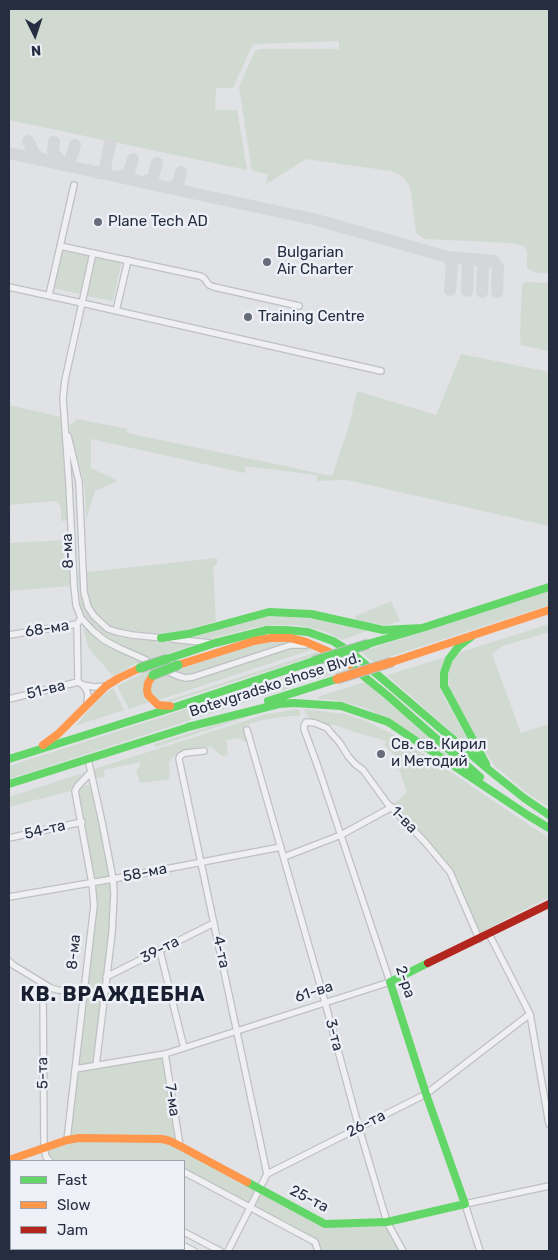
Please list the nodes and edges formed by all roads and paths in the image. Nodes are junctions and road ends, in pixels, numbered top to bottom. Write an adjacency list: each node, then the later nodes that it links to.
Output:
1 (74, 185): 2 (street)
2 (60, 246): 3 (street); 6 (street)
3 (93, 253): 4 (street); 7 (street, 8-ма)
4 (128, 260): 8 (street); 9 (street)
5 (9, 287): 6 (street)
6 (49, 295): 7 (street)
7 (82, 303): 9 (street); 11 (street, 8-ма)
8 (299, 306)
9 (116, 311): 10 (street)
10 (381, 371)
11 (64, 417): 12 (street, 8-ма); 13 (street, 8-ма)
12 (73, 566): 13 (street); 16 (street, 8-ма)
13 (83, 566): 21 (street, 8-ма)
14 (549, 587): 18 (main road, Botevgradsko shose Blvd.)
15 (547, 612): 19 (main road, Botevgradsko shose Blvd.)
16 (81, 618): 17 (street, 68-ма); 24 (street)
17 (77, 624): 20 (street, 68-ма); 26 (street)
18 (422, 628): 21 (main road); 29 (main road, Botevgradsko shose Blvd., bridge)
19 (477, 633): 32 (main road, Botevgradsko shose Blvd., bridge); 38 (main road)
20 (9, 635)
21 (161, 638): 22 (street, 8-ма)
22 (215, 643): 27 (main road, bridge); 38 (main road)
23 (329, 652): 25 (street); 29 (main road, bridge); 41 (main road)
24 (146, 660)
25 (169, 672)
26 (80, 683): 27 (street, 51-ва); 28 (street, 51-ва); 30 (street)
27 (106, 686): 30 (main road)
28 (9, 699)
29 (178, 706): 34 (main road, Botevgradsko shose Blvd.)
30 (86, 707): 34 (main road)
31 (306, 722): 42 (street, 1-ва); 46 (street, 2-ра)
32 (188, 727): 37 (main road, Botevgradsko shose Blvd.); 41 (main road)
33 (247, 730): 48 (street, 3-та)
34 (37, 750): 36 (main road, Botevgradsko shose Blvd.)
35 (204, 751): 50 (street, 4-та)
36 (9, 759)
37 (88, 759): 39 (street); 40 (main road, Botevgradsko shose Blvd.)
38 (489, 770): 43 (main road)
39 (91, 772): 44 (street, 8-ма); 51 (street)
40 (9, 784)
41 (505, 799): 45 (main road)
42 (392, 807): 46 (street); 57 (street, 1-ва)
43 (549, 814)
44 (82, 822): 47 (street, 54-та); 52 (street, 8-ма)
45 (549, 828)
46 (341, 835): 49 (street); 61 (street, 2-ра)
47 (9, 838)
48 (281, 847): 49 (street, 3-та); 50 (street, 58-ма)
49 (284, 857): 64 (street, 3-та)
50 (202, 862): 51 (street, 58-ма); 55 (street, 4-та)
51 (113, 879): 52 (street, 58-ма); 60 (street)
52 (92, 883): 53 (street, 58-ма); 63 (street, 8-ма)
53 (9, 897)
54 (549, 904): 56 (main road, 61-ва)
55 (214, 923): 58 (street, 39-та); 66 (street, 4-та)
56 (489, 934): 57 (main road, 61-ва); 65 (street)
57 (479, 939): 61 (main road, 61-ва)
58 (160, 950): 60 (street, 39-та); 67 (street)
59 (10, 964): 62 (street)
60 (106, 977): 69 (street)
61 (390, 982): 64 (street, 61-ва); 71 (main road, 2-ра)
62 (43, 984): 63 (street); 76 (street, 5-та)
63 (84, 992): 70 (street, 8-ма)
64 (325, 1002): 66 (street, 61-ва); 73 (street, 3-та)
65 (530, 1014): 71 (street, 26-та); 72 (street)
66 (237, 1031): 67 (street, 61-ва); 80 (street, 4-та)
67 (184, 1048): 68 (street, 61-ва)
68 (165, 1054): 69 (street, 61-ва); 75 (street, 7-ма)
69 (96, 1066): 70 (street, 61-ва)
70 (75, 1069): 74 (street, 8-ма)
71 (426, 1094): 73 (street, 26-та); 83 (main road, 2-ра)
72 (549, 1124)
73 (359, 1128): 80 (street, 26-та); 85 (street, 3-та)
74 (67, 1140): 75 (main road, 25-та); 76 (main road)
75 (180, 1146): 82 (main road, 25-та)
76 (44, 1148): 77 (main road); 78 (street, 5-та)
77 (9, 1159)
78 (49, 1160)
79 (185, 1173): 84 (street)
80 (267, 1174): 82 (street)
81 (549, 1186): 83 (street, 25-та)
82 (259, 1189): 84 (street); 85 (main road, 25-та)
83 (465, 1204): 85 (main road, 25-та); 91 (street, 2-ра)
84 (250, 1207): 88 (street); 89 (street)
85 (387, 1222): 90 (street, 3-та)
86 (185, 1233): 87 (street)
87 (220, 1251)
88 (228, 1251)
89 (318, 1251)
90 (403, 1251)
91 (480, 1251)

